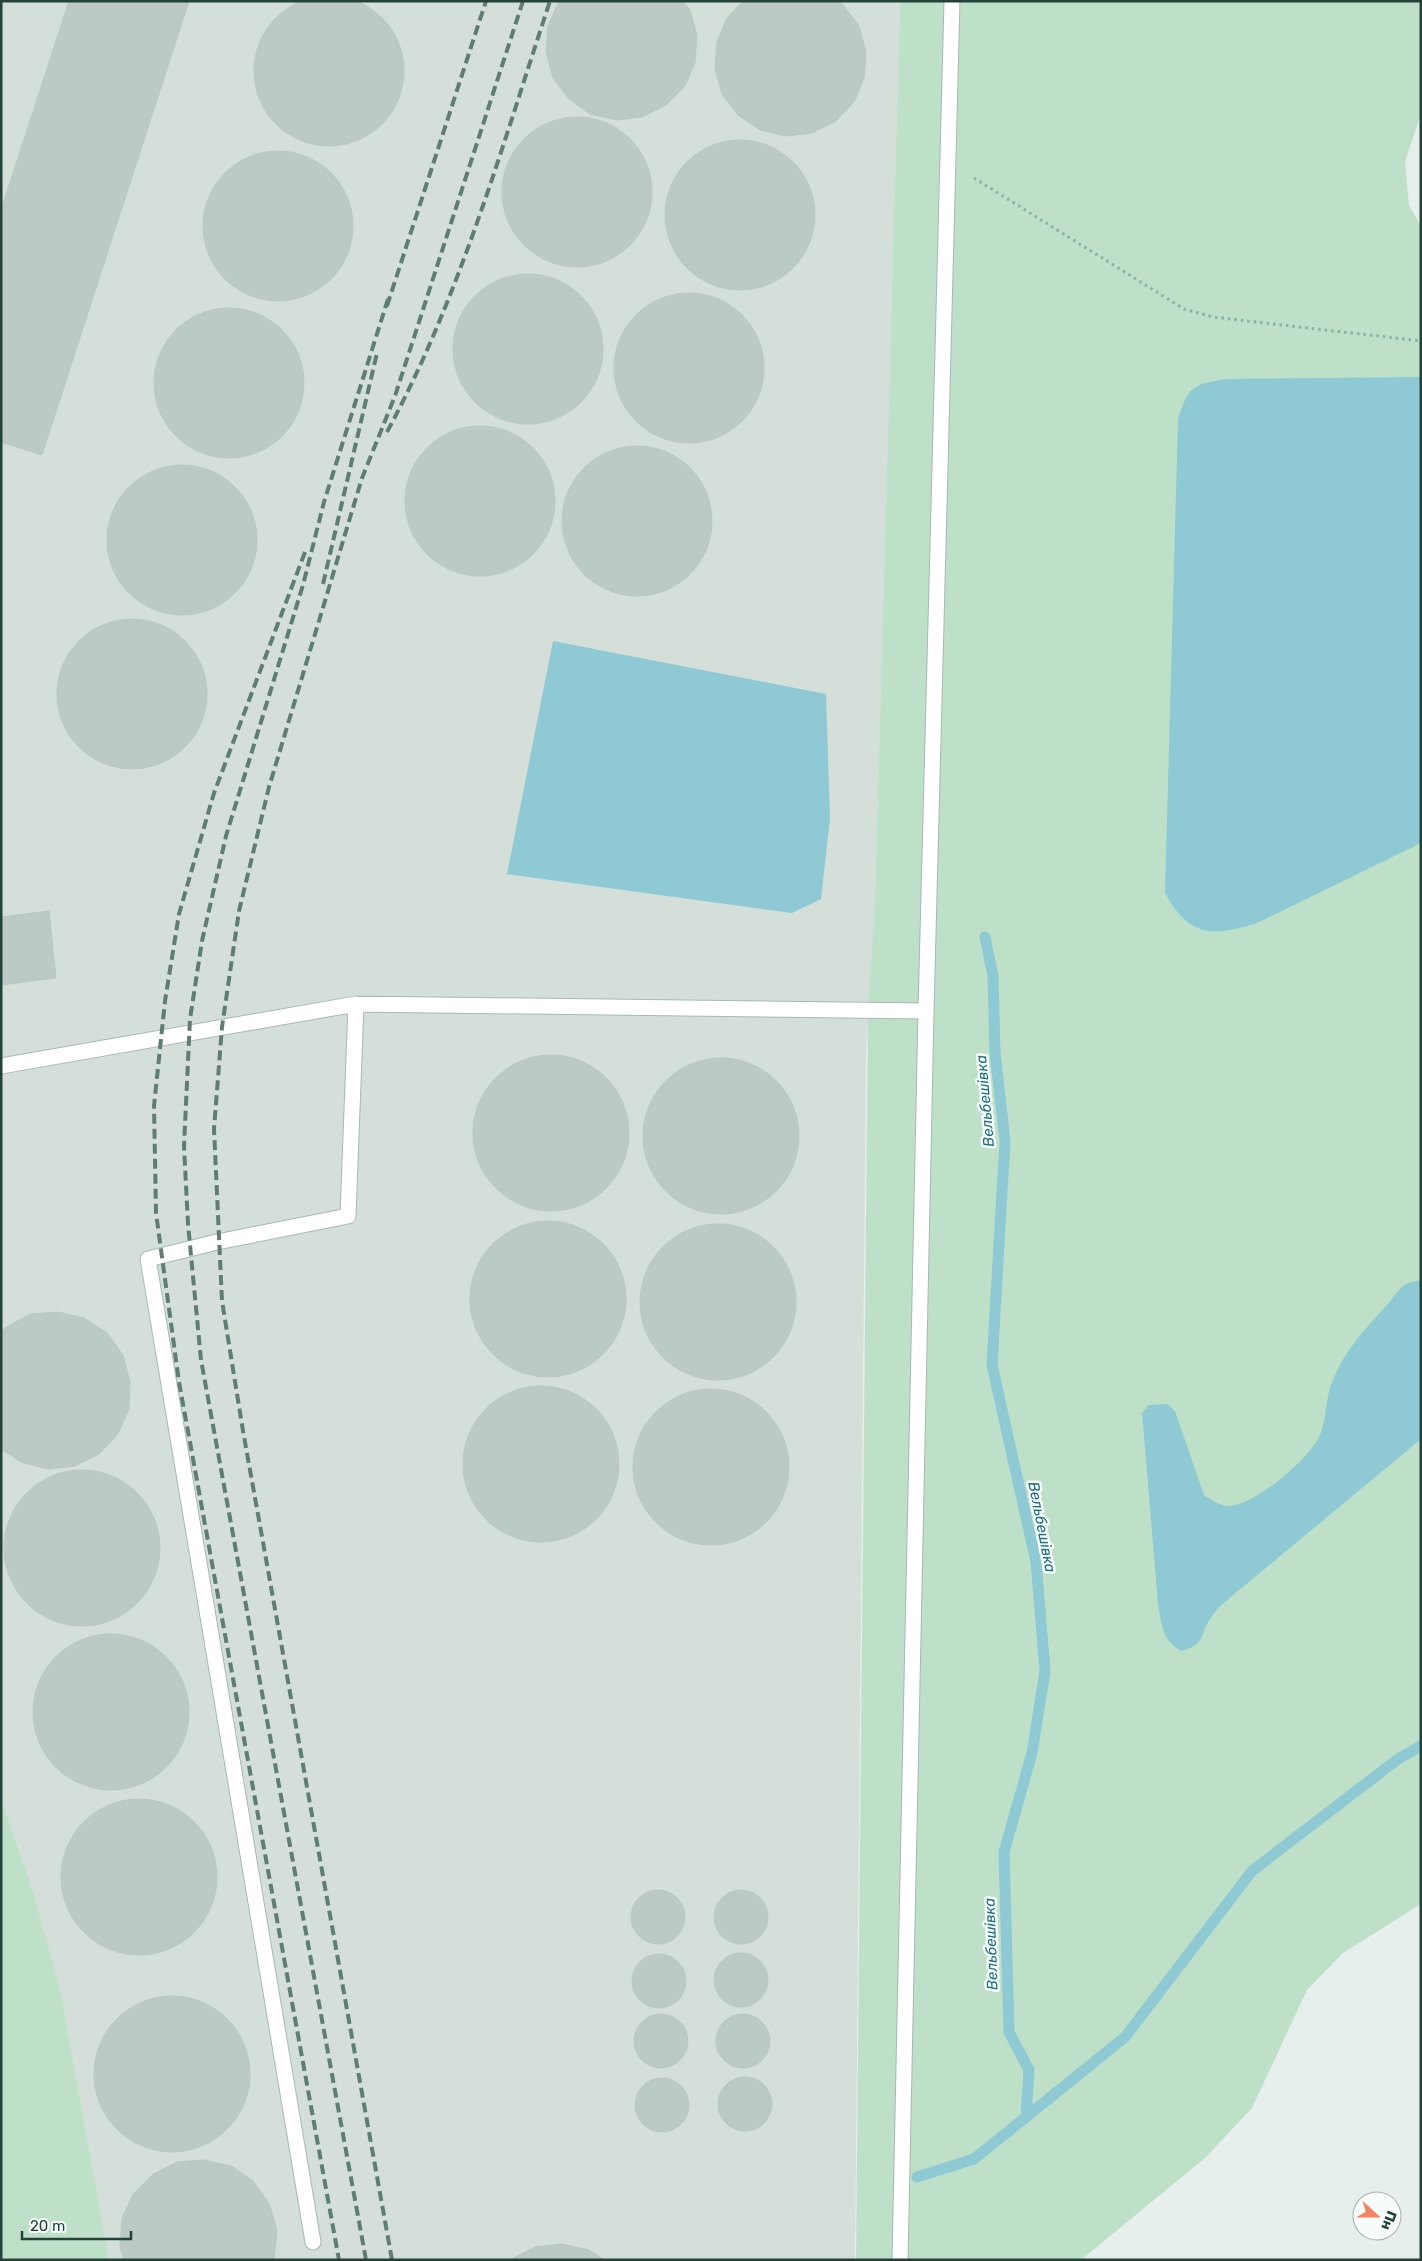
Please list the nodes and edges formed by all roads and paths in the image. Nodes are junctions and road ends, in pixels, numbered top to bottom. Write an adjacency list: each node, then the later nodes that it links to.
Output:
1 (952, 1): 2 (street)
2 (948, 162): 3 (path); 5 (street)
3 (1421, 341)
4 (356, 1004): 5 (street); 6 (street); 7 (street)
5 (926, 1011): 8 (street)
6 (1, 1066)
7 (312, 2242)
8 (900, 2260)

